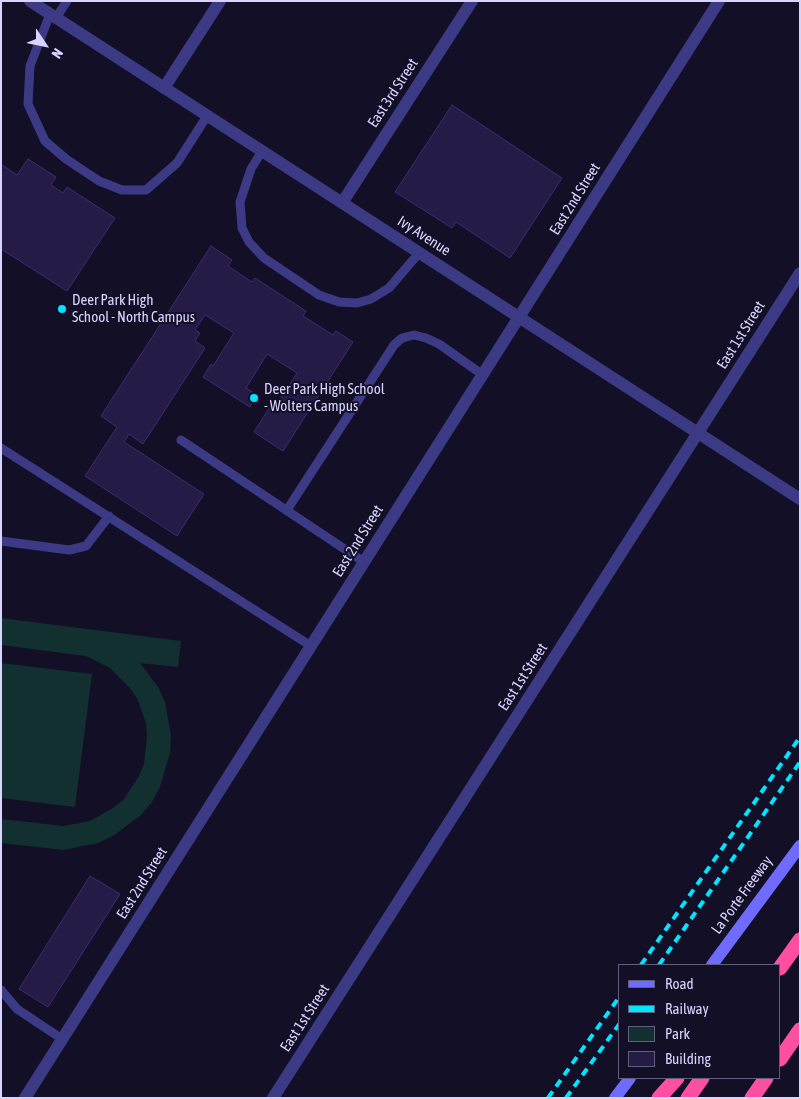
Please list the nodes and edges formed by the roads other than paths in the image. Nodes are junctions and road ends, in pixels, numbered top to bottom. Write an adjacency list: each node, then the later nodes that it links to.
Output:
1 (30, 1): 6 (street, Ivy Avenue)
2 (67, 1): 6 (lane)
3 (220, 1): 7 (street)
4 (472, 1): 10 (street, East 3rd Street)
5 (719, 1): 13 (street, East 2nd Street)
6 (53, 16): 7 (street, Ivy Avenue); 8 (lane)
7 (164, 88): 8 (street, Ivy Avenue)
8 (207, 116): 9 (street, Ivy Avenue)
9 (262, 151): 10 (street, Ivy Avenue); 11 (lane)
10 (342, 203): 11 (street, Ivy Avenue)
11 (419, 253): 13 (street, Ivy Avenue)
12 (800, 273): 15 (street, East 1st Street)
13 (519, 317): 14 (street, East 2nd Street); 15 (street, Ivy Avenue)
14 (483, 374): 19 (lane); 22 (street, East 2nd Street)
15 (698, 433): 18 (street, Ivy Avenue); 37 (street, East 1st Street)
16 (182, 440): 19 (lane)
17 (1, 448): 20 (lane)
18 (800, 499)
19 (287, 510): 22 (lane)
20 (109, 516): 21 (lane); 23 (lane)
21 (1, 541)
22 (364, 562): 23 (street, East 2nd Street)
23 (311, 646): 30 (street, East 2nd Street)
24 (800, 846): 26 (main road, La Porte Freeway)
25 (799, 941): 27 (highway)
26 (713, 964)
27 (781, 964)
28 (1, 990): 30 (lane)
29 (800, 1030): 31 (highway)
30 (62, 1039): 36 (street, East 2nd Street)
31 (781, 1058)
32 (629, 1079): 38 (main road)
33 (676, 1079): 39 (highway)
34 (701, 1079): 40 (highway)
35 (765, 1079): 41 (highway)
36 (25, 1098)
37 (273, 1098)
38 (615, 1098)
39 (659, 1098)
40 (688, 1098)
41 (752, 1098)

